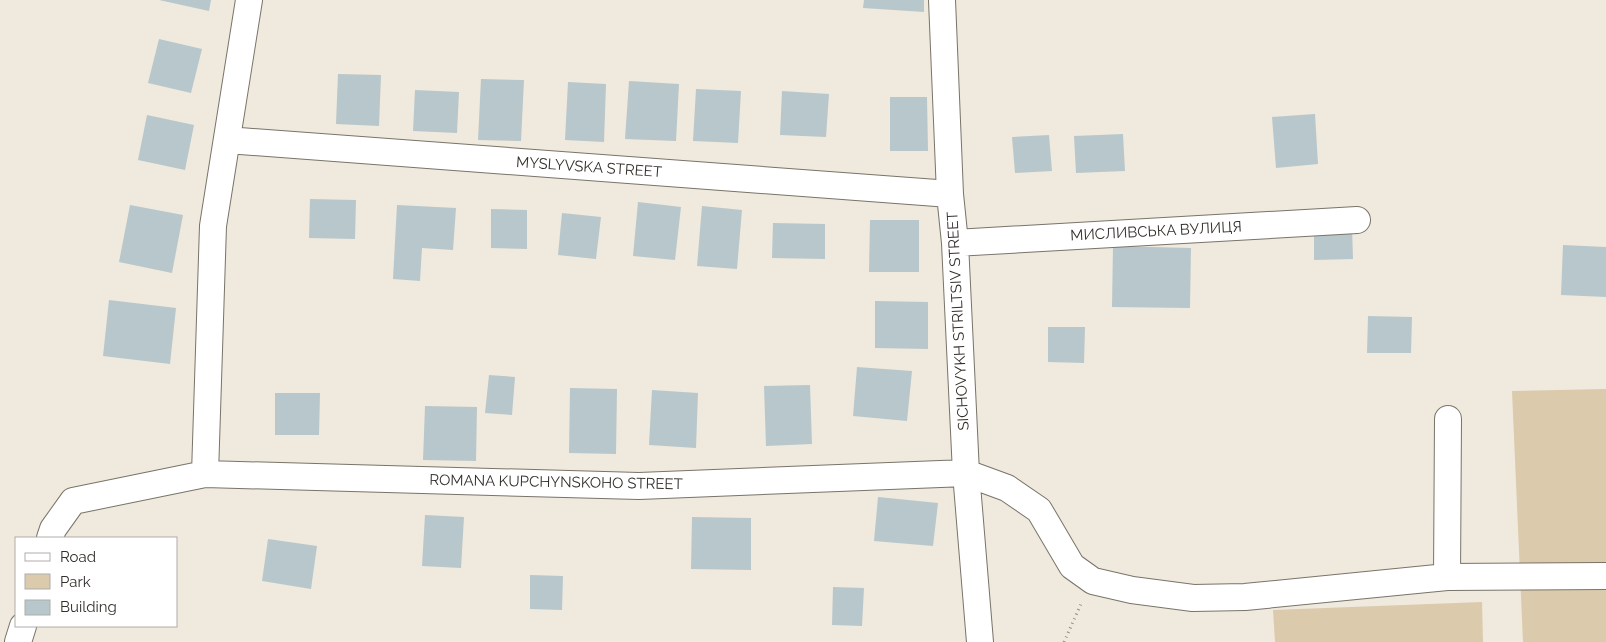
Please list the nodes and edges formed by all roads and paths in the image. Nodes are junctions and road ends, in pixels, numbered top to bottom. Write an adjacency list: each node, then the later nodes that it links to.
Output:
1 (249, 0): 3 (street)
2 (942, 0): 4 (street, SICHOVYKH STRILTSIV STREET)
3 (227, 140): 4 (street, MYSLYVSKA STREET); 9 (street)
4 (950, 194): 6 (street, SICHOVYKH STRILTSIV STREET)
5 (1357, 220): 6 (street, МИСЛИВСЬКА ВУЛИЦЯ)
6 (955, 243): 8 (street, SICHOVYKH STRILTSIV STREET)
7 (1448, 419): 11 (street)
8 (966, 473): 9 (street, ROMANA KUPCHYNSKOHO STREET); 13 (street); 16 (street, SICHOVYKH STRILTSIV STREET)
9 (205, 474): 10 (street, ROMANA KUPCHYNSKOHO STREET)
10 (50, 537)
11 (1447, 576): 12 (street); 13 (street)
12 (1606, 576)
13 (1093, 581): 17 (path)
14 (23, 627): 15 (street)
15 (18, 642)
16 (980, 642)
17 (1064, 642)

